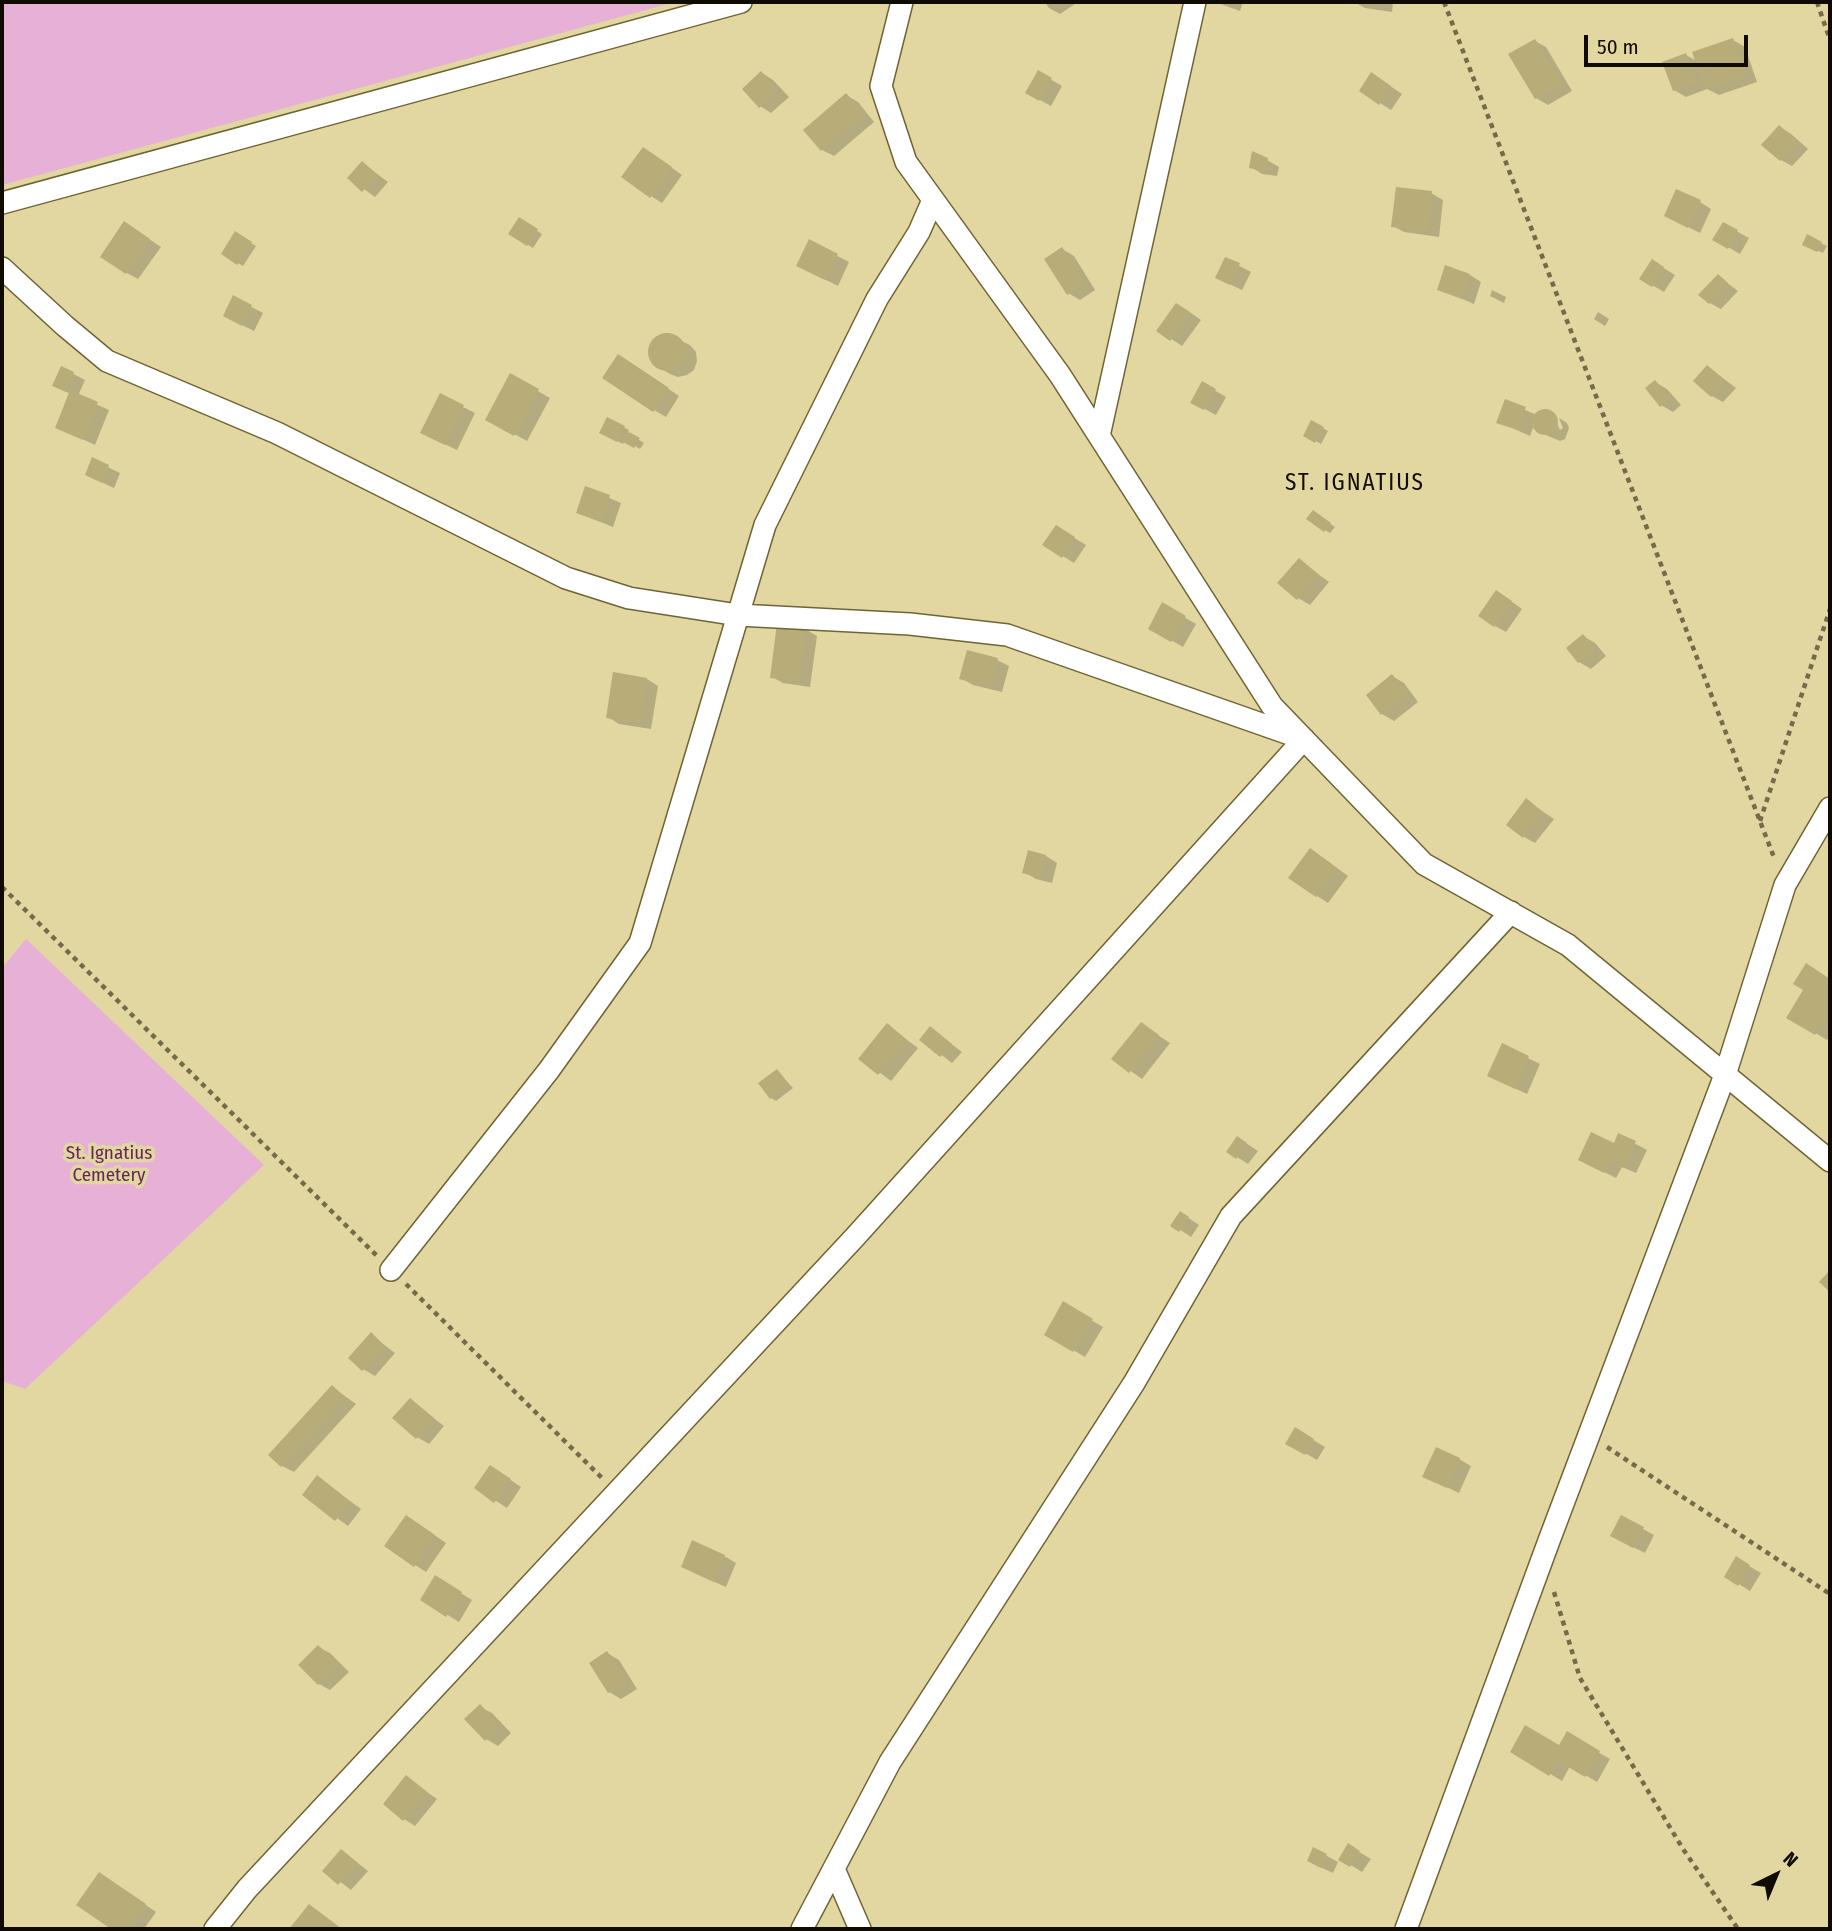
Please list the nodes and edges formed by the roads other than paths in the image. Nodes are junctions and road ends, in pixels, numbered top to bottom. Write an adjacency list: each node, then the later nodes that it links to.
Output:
1 (741, 2): 5 (street)
2 (902, 2): 4 (street)
3 (1195, 2): 7 (street)
4 (933, 200): 7 (street); 8 (street)
5 (2, 203)
6 (2, 268): 8 (street)
7 (1099, 436): 9 (street)
8 (738, 615): 9 (street); 14 (street)
9 (1304, 739): 11 (street); 16 (street)
10 (1830, 808): 12 (street)
11 (1511, 912): 12 (street); 15 (street)
12 (1725, 1075): 13 (street); 19 (street)
13 (1830, 1161)
14 (391, 1270)
15 (834, 1869): 17 (street); 18 (street)
16 (215, 1929)
17 (802, 1929)
18 (860, 1929)
19 (1406, 1929)

